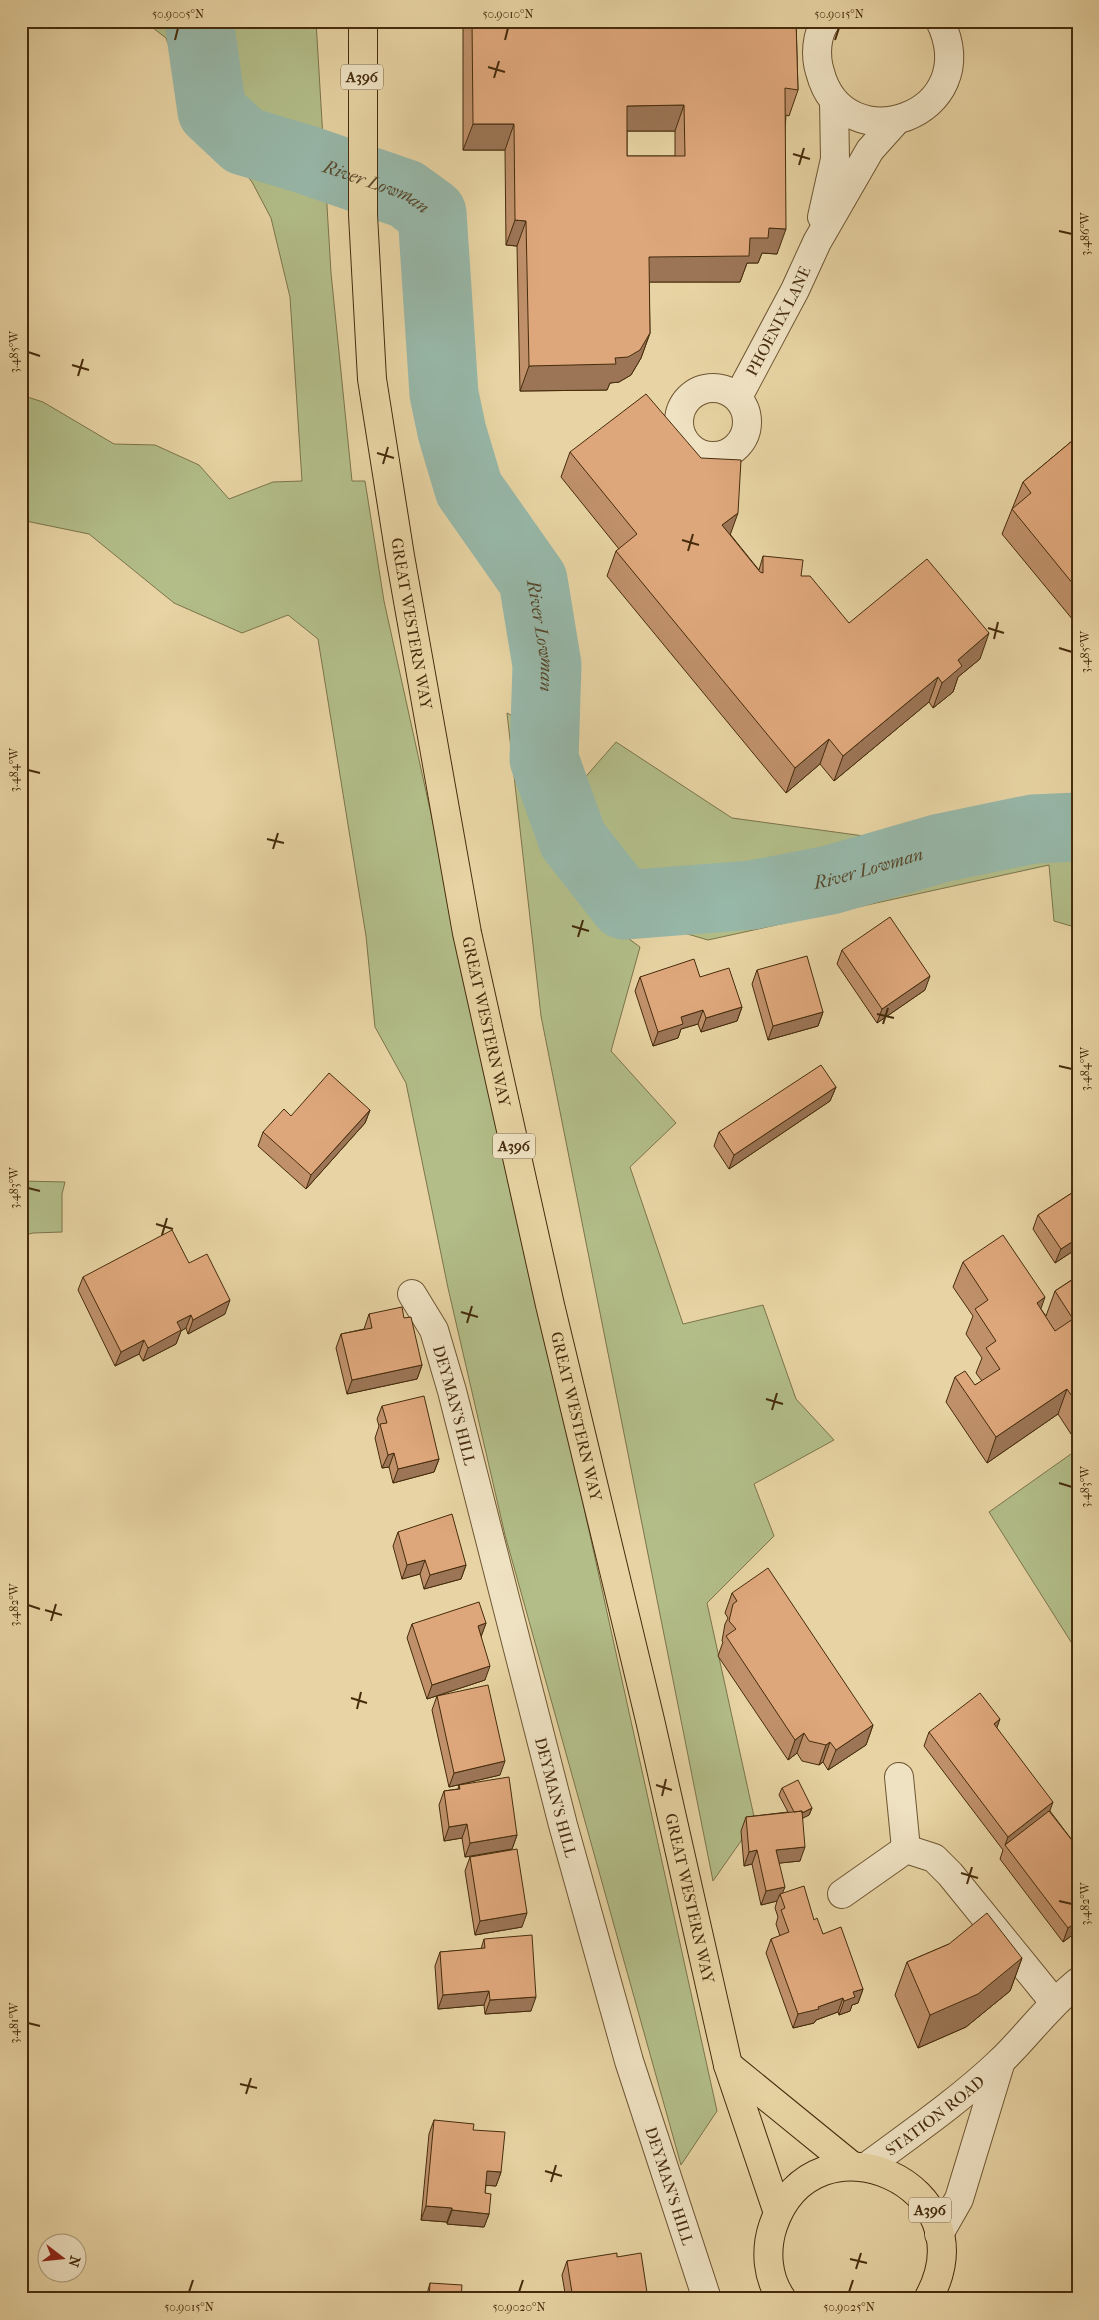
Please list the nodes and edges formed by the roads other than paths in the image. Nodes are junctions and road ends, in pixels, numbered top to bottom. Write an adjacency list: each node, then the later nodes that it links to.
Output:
1 (363, 21): 15 (main road, GREAT WESTERN WAY / A396)
2 (826, 21): 4 (street)
3 (940, 21): 5 (street)
4 (834, 101): 5 (street); 6 (street, PHOENIX LANE)
5 (896, 121): 6 (street, PHOENIX LANE)
6 (817, 242): 7 (street, PHOENIX LANE)
7 (738, 398)
8 (412, 1294): 20 (street, DEYMAN'S HILL)
9 (899, 1778): 10 (street)
10 (906, 1849): 11 (street); 13 (street)
11 (842, 1894)
12 (1078, 1982): 13 (street, STATION ROAD)
13 (1054, 2002): 14 (street, STATION ROAD)
14 (1001, 2061): 16 (street, STATION ROAD); 18 (street, STATION ROAD)
15 (728, 2065): 16 (main road, A396); 17 (main road, A396)
16 (859, 2167): 17 (main road, A396); 18 (main road, A396)
17 (778, 2213): 21 (main road, A396)
18 (939, 2234): 19 (main road, A396)
19 (934, 2294)
20 (707, 2299)
21 (782, 2299)

